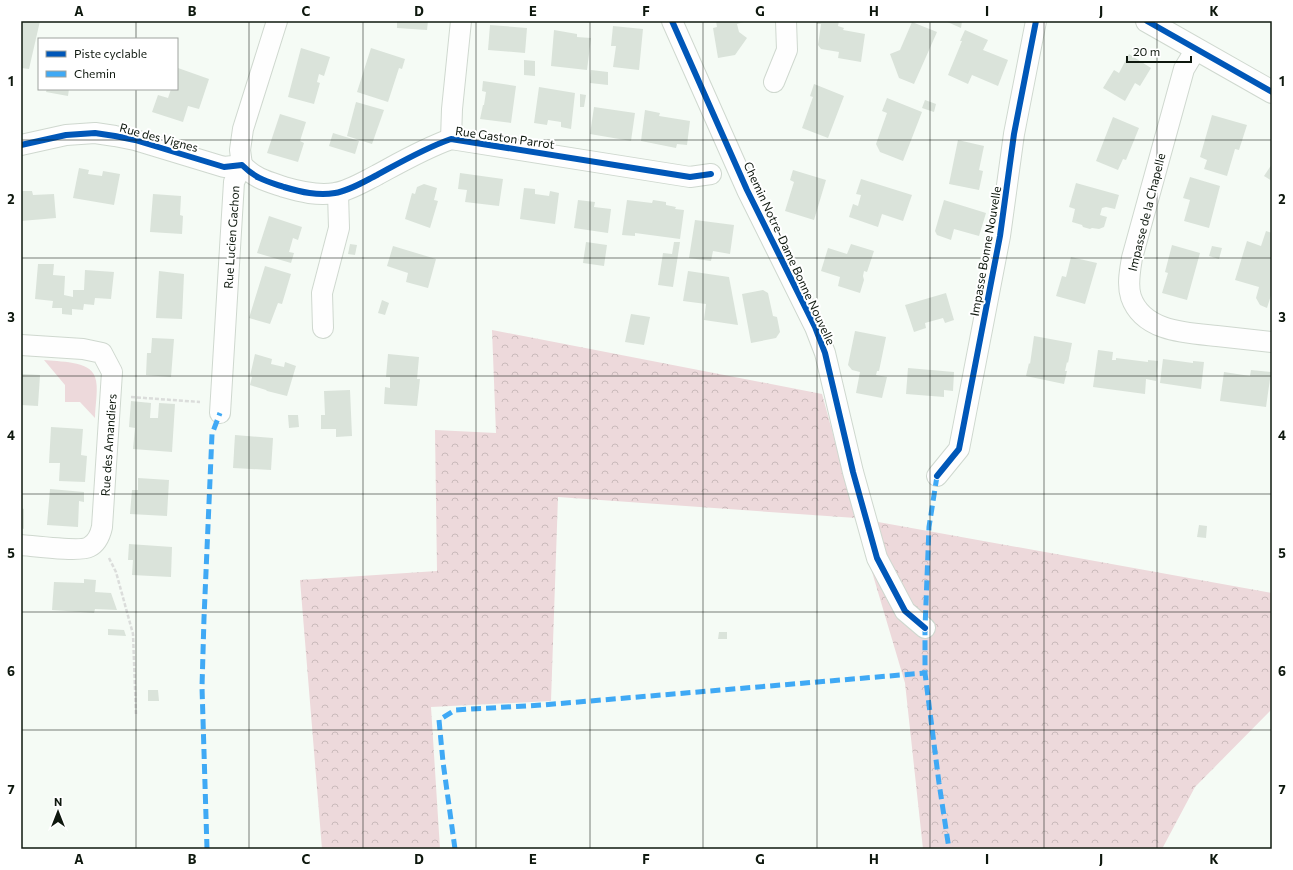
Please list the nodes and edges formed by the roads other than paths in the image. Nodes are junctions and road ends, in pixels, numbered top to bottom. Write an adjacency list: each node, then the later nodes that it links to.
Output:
1 (277, 21): 12 (street, Rue Lucien Gachon)
2 (461, 21): 10 (street)
3 (672, 21): 21 (street, Chemin Notre-Dame Bonne Nouvelle)
4 (786, 21): 8 (street)
5 (1036, 21): 19 (street, Impasse Bonne Nouvelle)
6 (1147, 21): 7 (street)
7 (1196, 49): 9 (street); 16 (street, Impasse de la Chapelle)
8 (774, 82)
9 (1272, 92)
10 (451, 139): 13 (street, Rue Gaston Parrot); 14 (street, Rue Gaston Parrot)
11 (21, 145): 12 (street, Rue des Vignes)
12 (242, 165): 14 (street, Rue Gaston Parrot); 18 (street, Rue Lucien Gachon)
13 (711, 174)
14 (338, 193): 15 (street)
15 (323, 328)
16 (1272, 342)
17 (21, 345): 20 (street, Rue des Amandiers)
18 (221, 408)
19 (937, 476)
20 (21, 545)
21 (925, 628)

